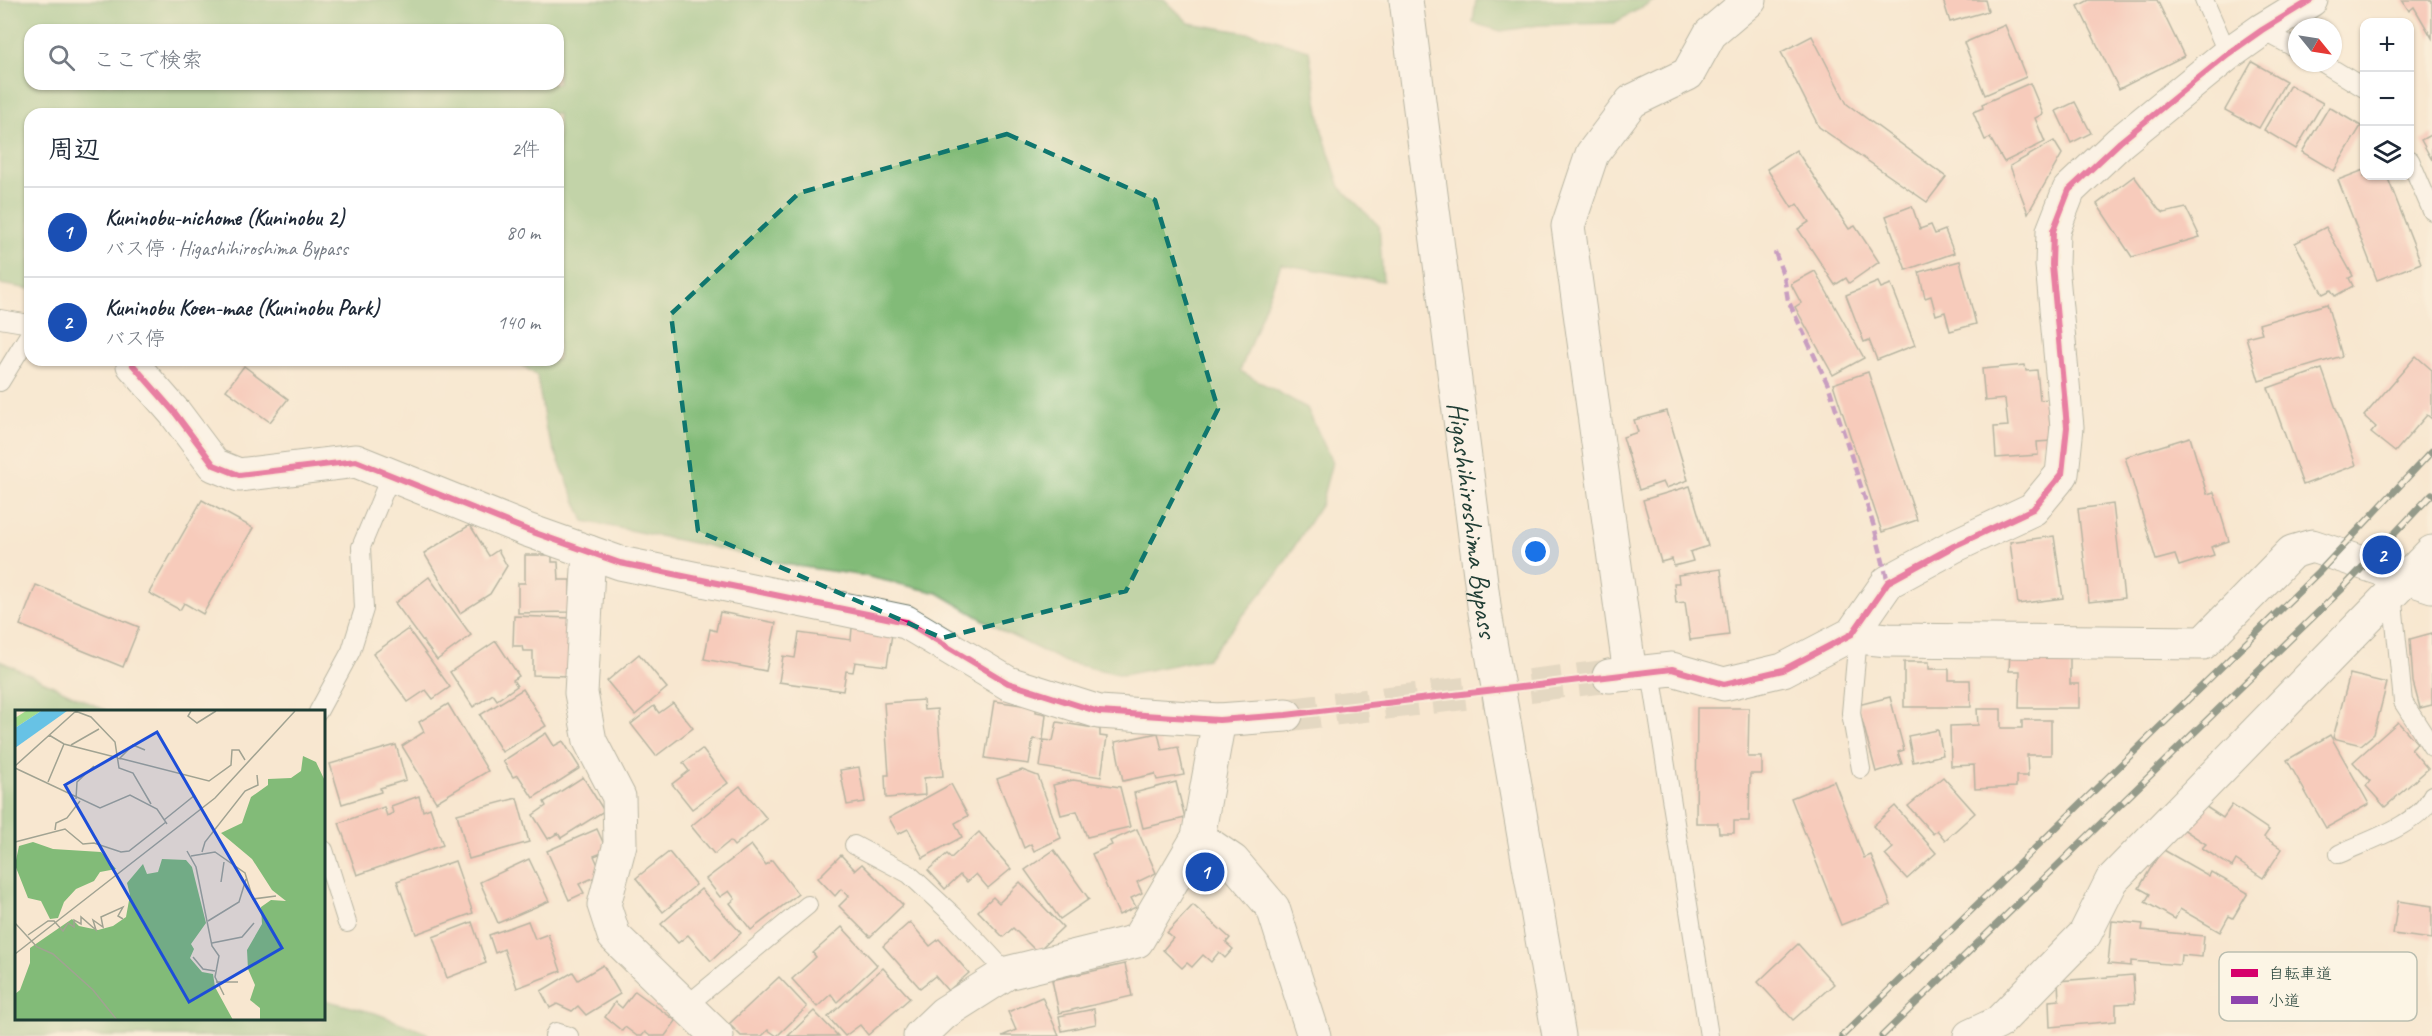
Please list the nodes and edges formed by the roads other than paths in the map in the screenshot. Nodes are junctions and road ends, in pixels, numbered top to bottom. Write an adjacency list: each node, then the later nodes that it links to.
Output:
1 (1406, 0): 42 (main road, Higashihiroshima Bypass)
2 (1750, 0): 22 (main road)
3 (2204, 0): 7 (lane)
4 (2311, 0): 5 (main road)
5 (2262, 30): 6 (lane); 7 (main road)
6 (2288, 44)
7 (2228, 54): 21 (main road)
8 (2338, 72): 9 (lane)
9 (2360, 86)
10 (2414, 171): 11 (lane)
11 (2432, 210)
12 (0, 319): 13 (lane)
13 (24, 323)
14 (24, 343): 16 (lane)
15 (134, 366): 17 (main road)
16 (0, 382)
17 (391, 475): 18 (main road); 23 (lane)
18 (589, 552): 25 (main road); 36 (main road)
19 (2432, 552): 20 (main road)
20 (2410, 585): 21 (main road); 26 (lane); 44 (main road)
21 (1855, 636): 22 (main road); 27 (lane)
22 (1630, 674): 43 (lane)
23 (319, 710)
24 (1286, 715): 25 (main road)
25 (1219, 720): 29 (main road)
26 (2432, 747)
27 (1861, 769)
28 (2432, 795): 31 (lane)
29 (1198, 837): 35 (main road); 41 (main road)
30 (854, 845): 35 (lane)
31 (2339, 854)
32 (326, 856): 34 (lane)
33 (808, 905): 36 (lane)
34 (347, 924)
35 (1007, 973): 40 (main road)
36 (686, 1006): 39 (main road)
37 (554, 1036): 38 (lane)
38 (569, 1036)
39 (717, 1036)
40 (920, 1036)
41 (1314, 1036)
42 (1559, 1036)
43 (1709, 1036)
44 (1970, 1036)

